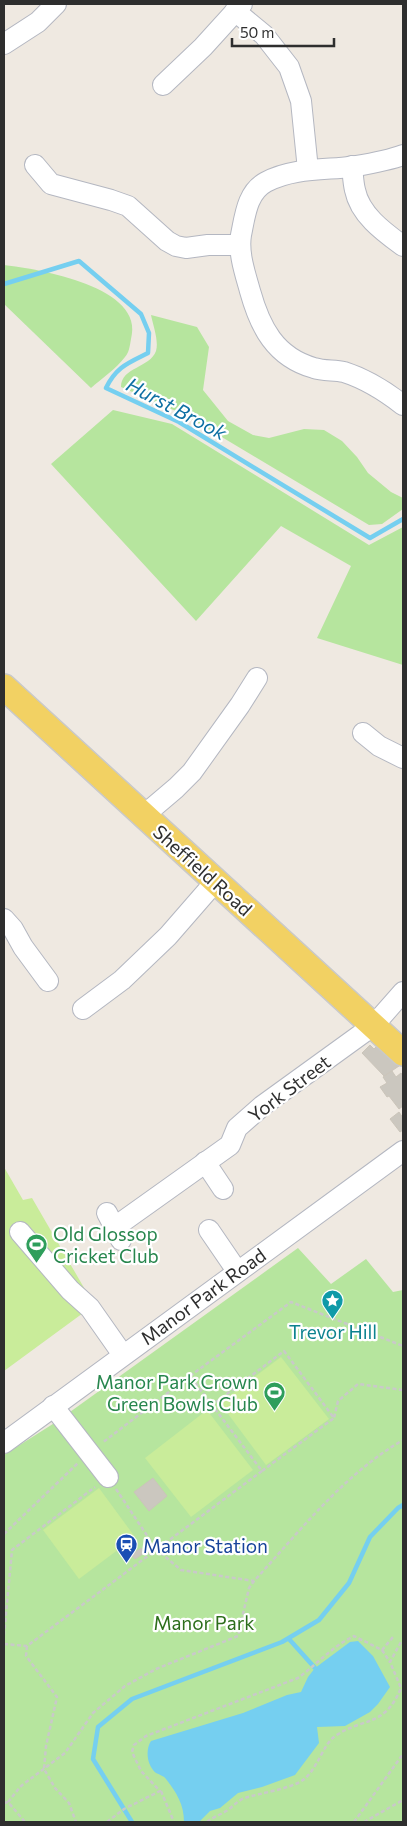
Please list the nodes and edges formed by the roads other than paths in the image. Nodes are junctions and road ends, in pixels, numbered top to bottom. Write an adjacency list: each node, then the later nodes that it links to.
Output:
1 (56, 4): 3 (street)
2 (238, 7): 4 (street); 8 (street)
3 (4, 44)
4 (163, 85)
5 (403, 155): 7 (street)
6 (35, 166): 9 (street)
7 (352, 166): 8 (street); 10 (street)
8 (308, 170): 9 (street)
9 (239, 245): 11 (street)
10 (403, 246)
11 (403, 405)
12 (257, 678): 16 (street)
13 (4, 687): 16 (main road, Sheffield Road)
14 (363, 733): 15 (street)
15 (403, 758)
16 (143, 816): 17 (main road, Sheffield Road)
17 (215, 882): 21 (street); 22 (main road, Sheffield Road)
18 (4, 919): 19 (street)
19 (48, 982)
20 (403, 992): 22 (street, York Street)
21 (82, 1009)
22 (374, 1025): 23 (main road, Sheffield Road); 25 (street, York Street)
23 (403, 1053)
24 (403, 1151): 30 (street, Manor Park Road)
25 (205, 1162): 26 (street); 27 (street, York Street)
26 (223, 1189)
27 (114, 1227)
28 (209, 1230): 30 (street)
29 (20, 1232): 31 (street)
30 (237, 1272): 31 (street, Manor Park Road)
31 (122, 1355): 32 (street, Manor Park Road)
32 (53, 1406): 33 (street, Manor Park Road); 34 (street)
33 (4, 1443)
34 (108, 1477)

